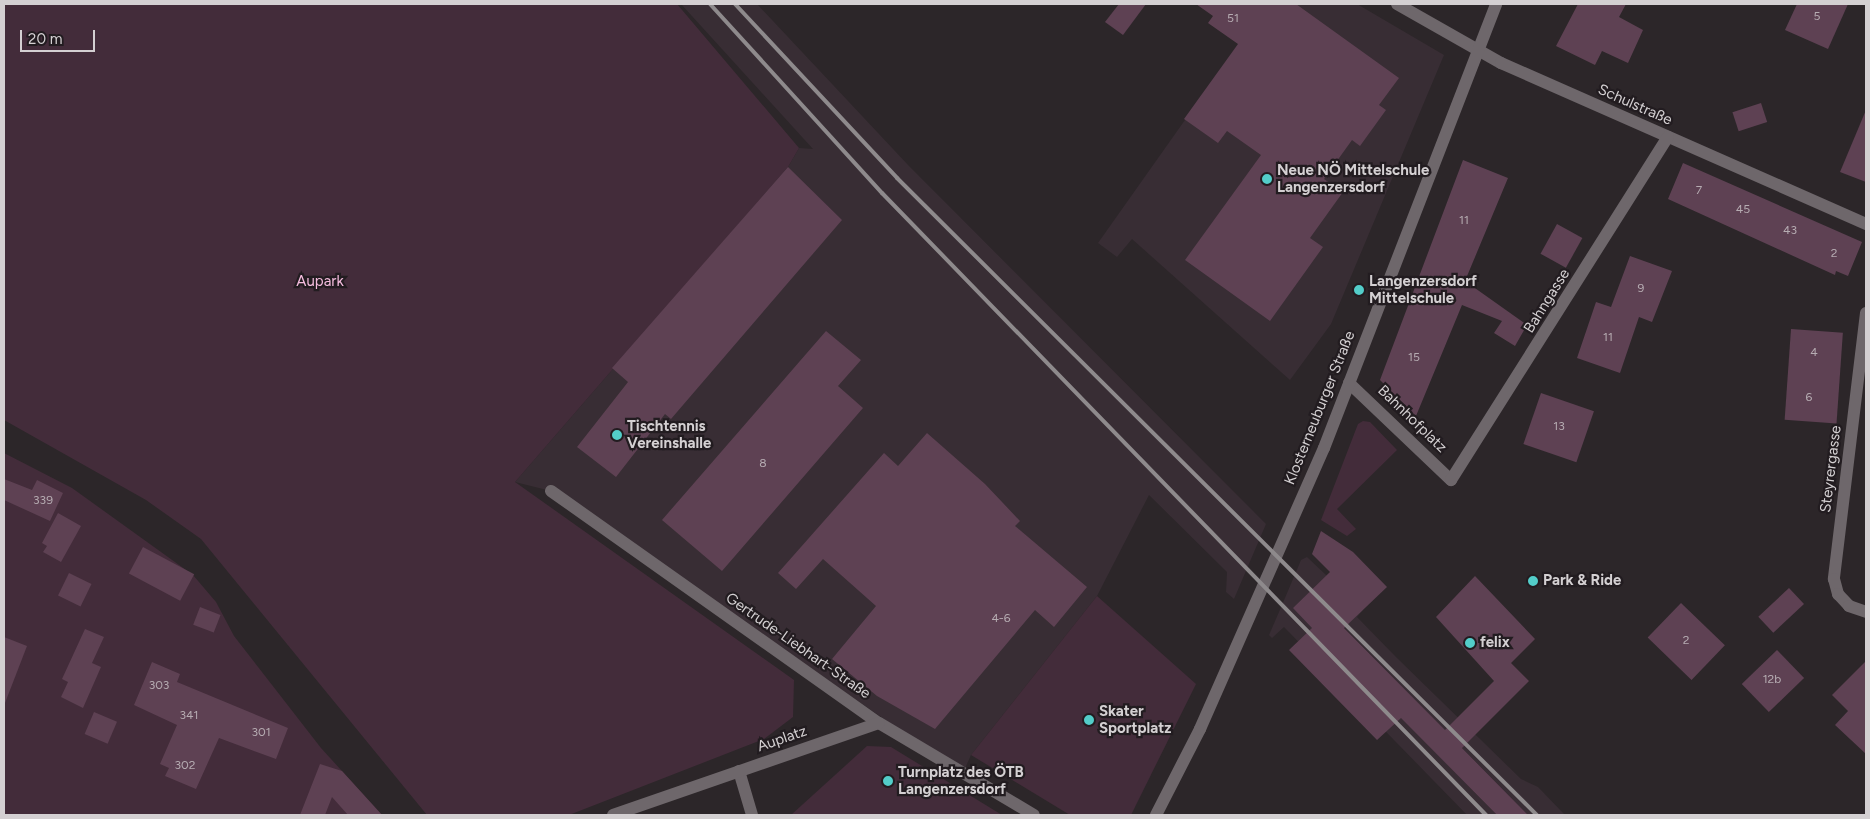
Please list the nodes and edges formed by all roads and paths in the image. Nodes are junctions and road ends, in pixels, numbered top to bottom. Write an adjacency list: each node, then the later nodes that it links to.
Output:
1 (1397, 4): 3 (street, Schulstraße)
2 (1496, 4): 3 (street, Klosterneuburger Straße)
3 (1476, 50): 4 (street, Schulstraße); 7 (street, Klosterneuburger Straße)
4 (1668, 137): 5 (street, Schulstraße); 8 (street, Bahngasse)
5 (1866, 224)
6 (1866, 313): 10 (street, Steyrergasse)
7 (1349, 383): 8 (street, Bahnhofplatz); 16 (street, Klosterneuburger Straße)
8 (1451, 480)
9 (551, 491): 11 (street, Gertrude-Liebhart-Straße)
10 (1866, 612)
11 (879, 723): 12 (street, Auplatz); 15 (street, Gertrude-Liebhart-Straße)
12 (739, 771): 13 (street, Auplatz); 14 (street)
13 (613, 815)
14 (752, 815)
15 (1034, 815)
16 (1156, 815)

